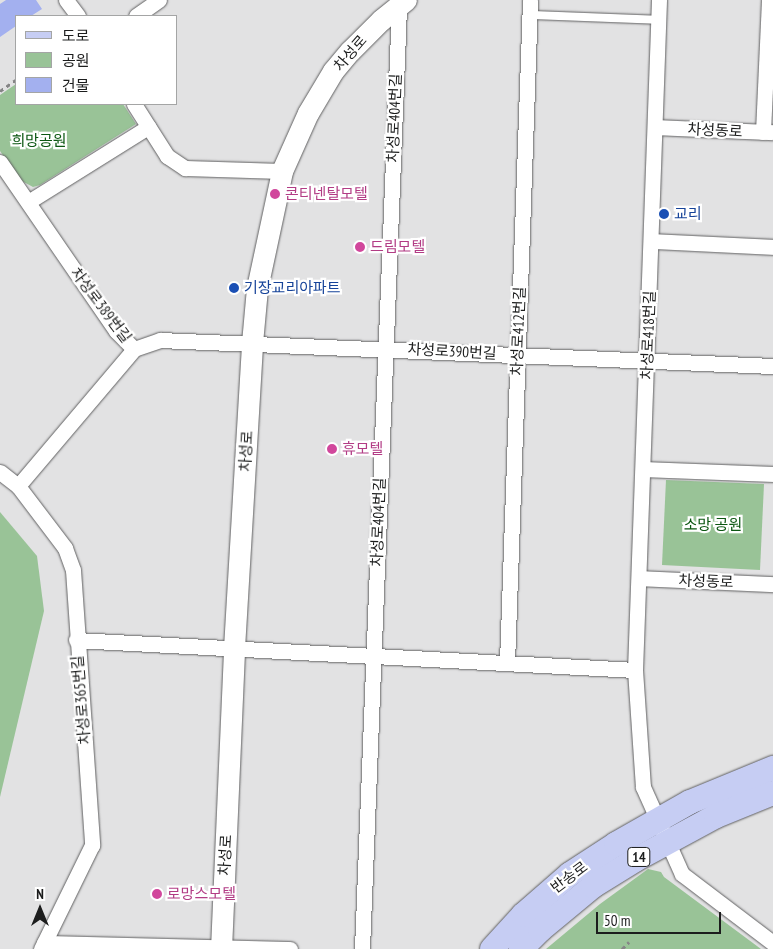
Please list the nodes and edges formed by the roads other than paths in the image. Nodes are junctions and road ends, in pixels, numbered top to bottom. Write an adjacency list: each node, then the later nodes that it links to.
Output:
1 (66, 0): 7 (street)
2 (159, 0): 8 (street)
3 (530, 0): 9 (street, 차성로412번길)
4 (659, 0): 10 (street, 차성로418번길)
5 (770, 1): 14 (street)
6 (403, 3): 16 (main road, 차성로); 21 (street, 차성로404번길)
7 (77, 15)
8 (137, 15)
9 (530, 15): 10 (lane); 23 (street, 차성로412번길)
10 (659, 20): 13 (street, 차성로418번길)
11 (135, 105): 12 (street)
12 (148, 126): 16 (street); 17 (street)
13 (656, 127): 14 (street, 차성동로); 18 (street, 차성로418번길)
14 (768, 132)
15 (0, 162): 17 (street, 차성로389번길)
16 (282, 171): 20 (main road, 차성로)
17 (28, 202): 22 (street, 차성로389번길)
18 (652, 241): 19 (street); 24 (street, 차성로418번길)
19 (773, 247)
20 (252, 343): 21 (street, 차성로390번길); 22 (street, 차성로389번길); 33 (main road, 차성로)
21 (385, 348): 23 (street, 차성로390번길); 34 (street, 차성로404번길)
22 (134, 349): 29 (street)
23 (517, 354): 24 (street, 차성로390번길); 35 (street, 차성로412번길)
24 (647, 360): 25 (street, 차성로390번길); 26 (street, 차성로418번길)
25 (773, 366)
26 (643, 469): 28 (street); 30 (street, 차성로418번길)
27 (0, 472): 29 (street, 차성로365번길)
28 (773, 474)
29 (18, 486): 32 (street, 차성로365번길)
30 (639, 578): 31 (street, 차성동로); 36 (street, 차성로418번길)
31 (773, 584)
32 (76, 640): 33 (street); 42 (street, 차성로365번길)
33 (234, 648): 34 (street); 44 (main road, 차성로)
34 (373, 656): 35 (street); 46 (street, 차성로404번길)
35 (507, 663): 36 (street)
36 (635, 670): 39 (street, 차성로418번길)
37 (773, 768): 39 (main road, 반송로 / 14)
38 (773, 793): 40 (main road, 반송로 / 14)
39 (658, 820): 40 (street); 47 (main road, 반송로 / 14)
40 (668, 842): 41 (street); 48 (main road, 반송로 / 14)
41 (773, 943)
42 (42, 946): 43 (street, 차성로365번길)
43 (132, 947): 44 (street, 차성로365번길)
44 (221, 948): 45 (street)
45 (290, 949)
46 (362, 949)
47 (492, 949)
48 (521, 949)

